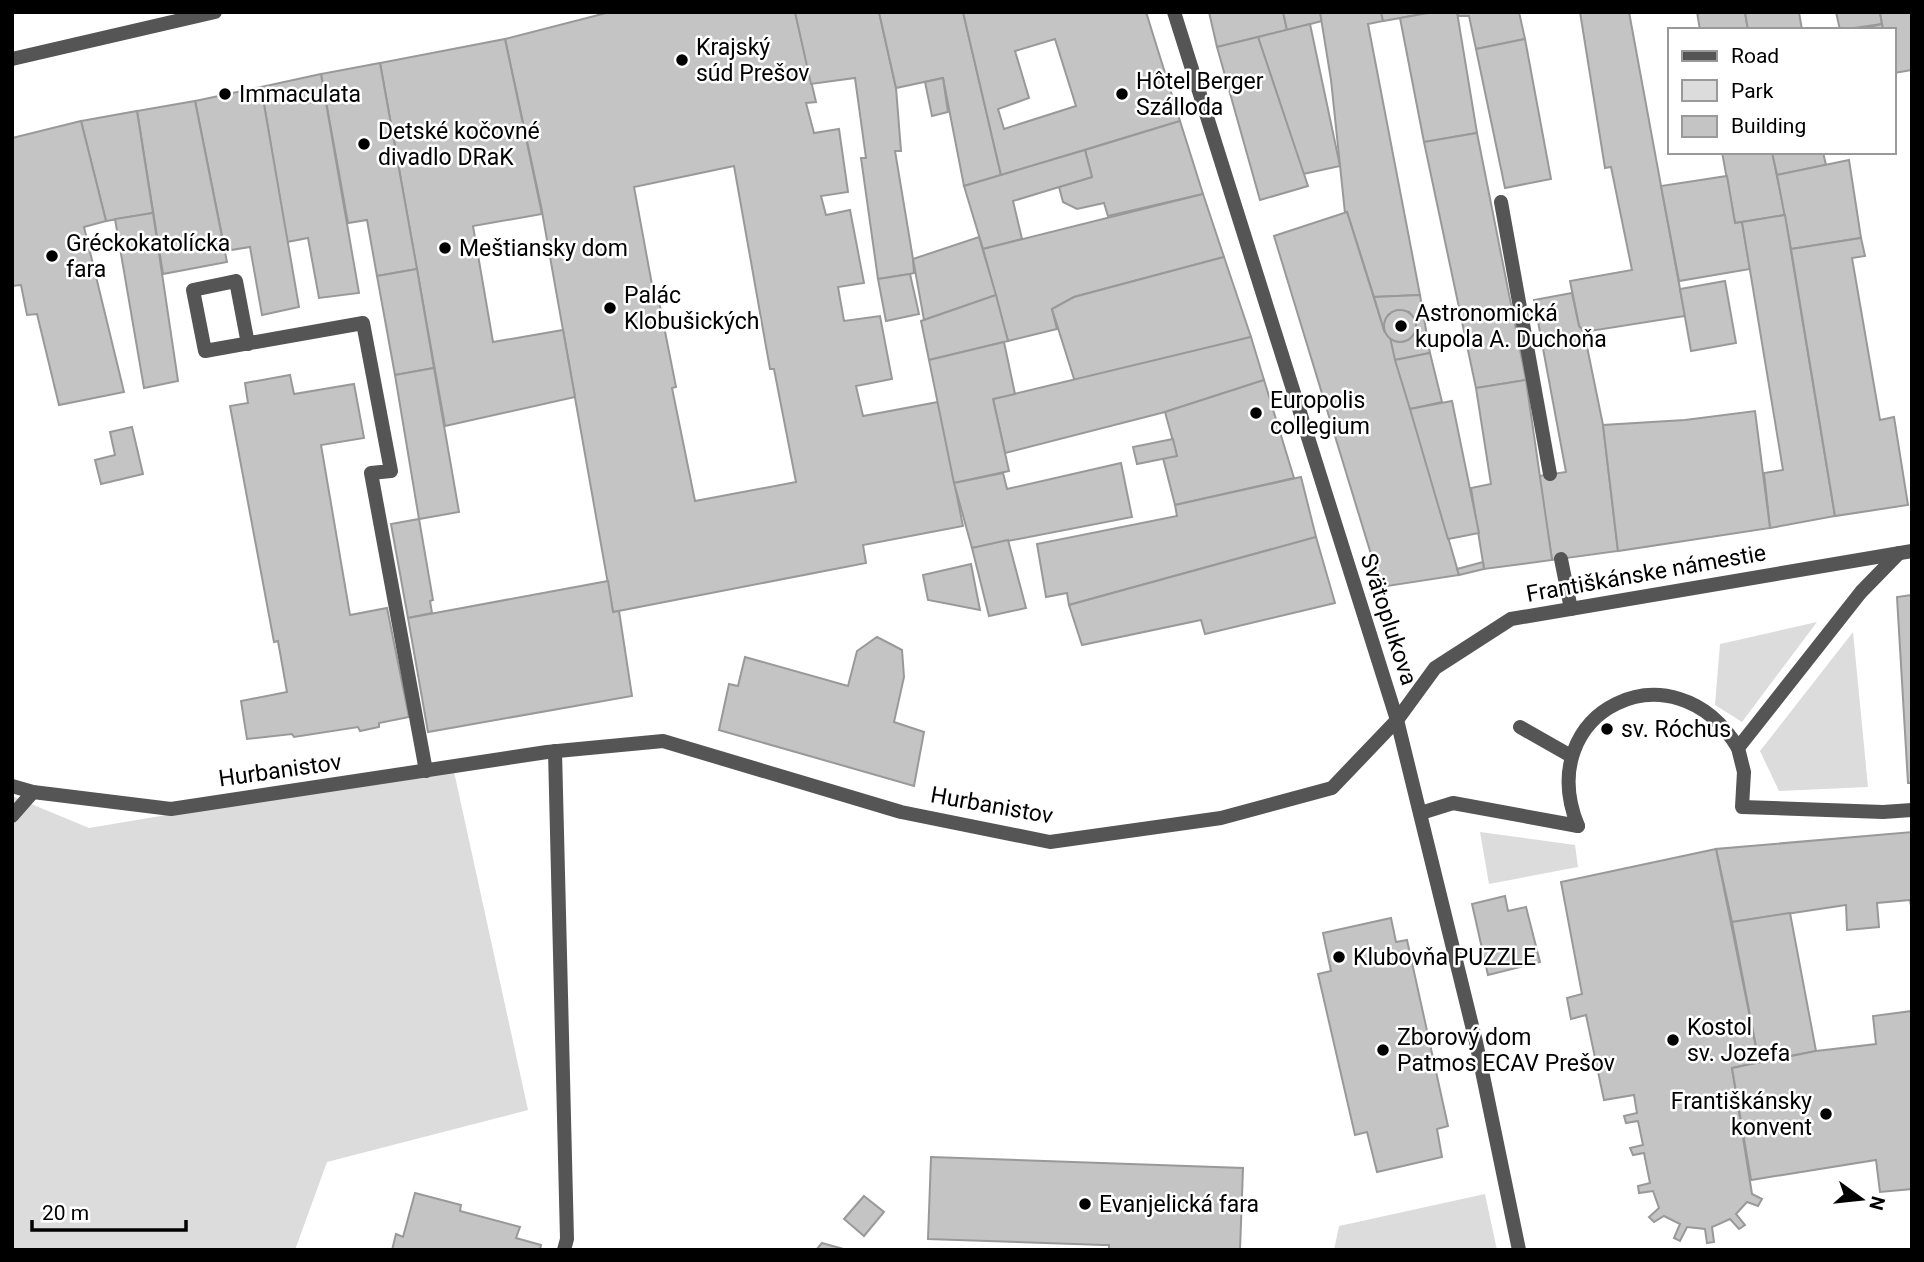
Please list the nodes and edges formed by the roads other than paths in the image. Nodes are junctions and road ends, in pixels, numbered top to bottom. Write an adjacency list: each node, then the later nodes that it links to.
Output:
1 (215, 12): 3 (street)
2 (1174, 12): 10 (street, Svätoplukova)
3 (12, 59)
4 (1501, 202): 6 (street)
5 (248, 344): 5 (street); 15 (street)
6 (1550, 474)
7 (1905, 552): 9 (street, Františkánske námestie); 12 (street, Františkánske námestie)
8 (1561, 559): 9 (street)
9 (1571, 609): 10 (street, Františkánske námestie)
10 (1397, 720): 13 (street, Hurbanistov); 19 (street, Svätoplukova)
11 (1520, 727): 14 (street)
12 (1738, 748): 14 (street); 18 (street)
13 (555, 751): 15 (street, Hurbanistov); 21 (street)
14 (1571, 756): 19 (street)
15 (426, 771): 17 (street, Hurbanistov)
16 (12, 786): 17 (street, Hurbanistov)
17 (33, 792): 20 (street)
18 (1912, 810)
19 (1421, 813): 22 (street, Svätoplukova)
20 (12, 816)
21 (564, 1250)
22 (1519, 1250)

